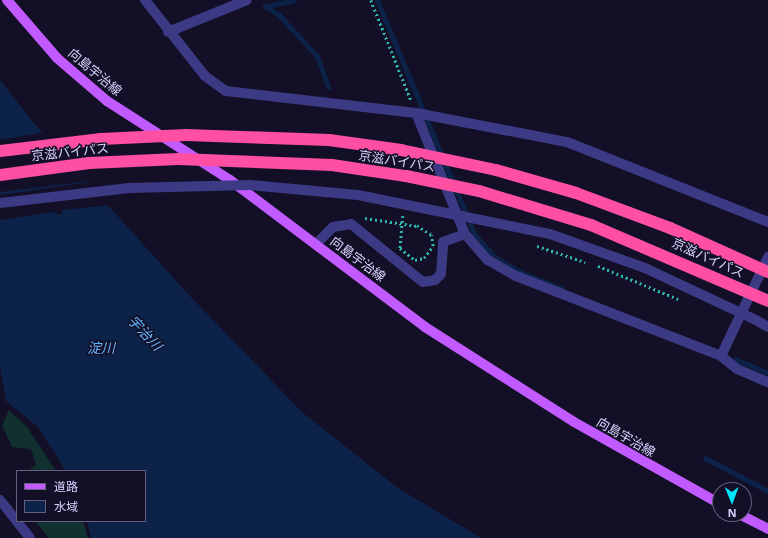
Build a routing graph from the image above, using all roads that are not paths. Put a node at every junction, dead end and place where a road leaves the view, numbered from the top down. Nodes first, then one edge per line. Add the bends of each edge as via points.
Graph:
1 (7, 0) edge
2 (145, 0) edge
3 (247, 0) edge
4 (168, 32) junction
5 (416, 113) junction
6 (0, 151) edge
7 (0, 175) edge
8 (0, 203) edge
9 (768, 222) edge
10 (465, 234) junction
11 (316, 244) junction
12 (768, 257) edge
13 (768, 272) edge
14 (768, 301) edge
15 (768, 327) edge
16 (721, 356) junction
17 (768, 382) edge
18 (0, 500) edge
19 (712, 500) edge
20 (16, 520) edge
21 (752, 521) edge
22 (17, 522) edge
23 (768, 529) edge
24 (30, 538) edge

1 - 11 main road, 向島宇治線 via 57,58 107,101 230,180
2 - 4 street
3 - 4 street
4 - 5 street via 205,76 226,91
5 - 9 street via 567,142
5 - 10 street
6 - 13 highway, 京滋バイパス, bridge via 59,142 186,135 321,140 400,150 488,168 576,193 670,228
7 - 14 highway, 京滋バイパス, bridge via 89,163 186,159 332,165 406,176 479,191 591,226
8 - 15 street, bridge via 129,188 250,185 358,195 550,234 645,268
10 - 11 street via 443,242 441,274 435,280 423,282 351,224 333,227
10 - 16 street via 488,260 516,276
11 - 19 main road, 向島宇治線 via 432,331 574,422
12 - 16 street
16 - 17 street via 737,369
18 - 20 street
21 - 23 main road
22 - 24 street

